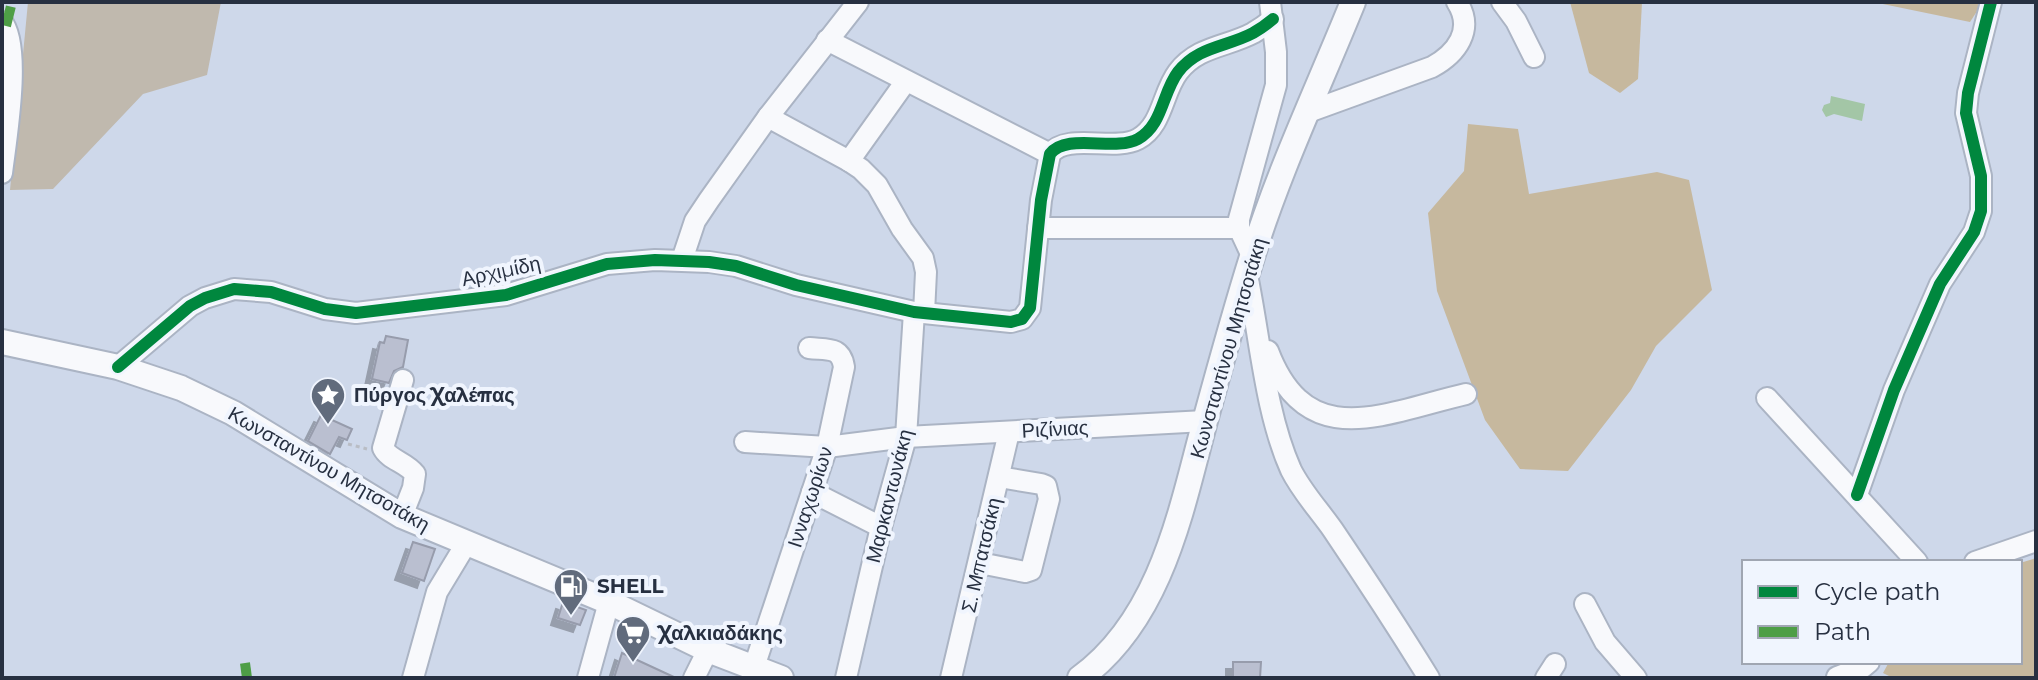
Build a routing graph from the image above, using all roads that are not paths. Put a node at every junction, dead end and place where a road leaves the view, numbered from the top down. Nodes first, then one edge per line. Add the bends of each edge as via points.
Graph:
1 (858, 2) edge
2 (1353, 2) edge
3 (1457, 2) edge
4 (1502, 2) edge
5 (1991, 2) edge
6 (1271, 11) edge
7 (2, 22) edge
8 (827, 40) junction
9 (1534, 57) dead end
10 (906, 81) junction
11 (6, 93) edge
12 (1308, 112) junction
13 (768, 117) junction
14 (4, 146) edge
15 (1050, 154) junction
16 (849, 161) junction
17 (2, 173) edge
18 (1038, 228) junction
19 (1239, 228) junction
20 (682, 260) junction
21 (1250, 265) junction
22 (919, 313) junction
23 (1258, 325) junction
24 (2, 342) edge
25 (809, 348) dead end
26 (118, 367) junction
27 (403, 380) dead end
28 (1466, 394) dead end
29 (1767, 398) dead end
30 (1205, 421) junction
31 (1009, 432) junction
32 (906, 437) junction
33 (745, 442) dead end
34 (827, 447) junction
35 (999, 477) junction
36 (812, 492) junction
37 (1857, 495) junction
38 (402, 516) junction
39 (881, 527) junction
40 (2036, 541) edge
41 (466, 544) junction
42 (1915, 560) edge
43 (1981, 560) edge
44 (980, 563) junction
45 (609, 602) junction
46 (1585, 604) dead end
47 (708, 650) junction
48 (1867, 664) edge
49 (747, 670) edge
50 (1082, 677) edge
51 (1837, 677) edge
52 (413, 678) edge
53 (588, 678) edge
54 (694, 678) edge
55 (781, 678) edge
56 (846, 678) edge
57 (951, 678) edge
58 (1429, 678) edge
59 (1636, 678) edge

1 - 8 street
2 - 12 main road, Κωνσταντίνου Μητσοτάκη
3 - 12 street via 1463,29 1448,59
4 - 9 street
5 - 37 street via 1966,113 1981,176 1981,211 1974,232 1940,284 1894,390
6 - 15 street via 1252,33 1207,49 1184,64 1154,124 1141,137 1060,146
6 - 19 street via 1276,85
7 - 11 street via 12,62
8 - 10 street
8 - 13 street
10 - 15 street
10 - 16 street
11 - 14 street
12 - 21 main road, Κωνσταντίνου Μητσοτάκη
13 - 16 street, Μαρκαντωνάκη
13 - 20 street via 695,221
14 - 17 street
15 - 18 street
16 - 22 street, Μαρκαντωνάκη via 877,185 923,258 926,272
18 - 19 street
18 - 22 street, Αρχιμίδη via 1030,308 1022,319
19 - 21 street
20 - 22 street, Αρχιμίδη via 736,266
20 - 26 street, Αρχιμίδη via 626,261 506,295 356,313 271,292 234,289 190,306
21 - 23 street
21 - 30 main road, Κωνσταντίνου Μητσοτάκη
22 - 32 street, Μαρκαντωνάκη
23 - 28 street via 1273,366 1295,397 1308,410 1328,417 1358,419
23 - 58 street via 1266,380 1291,469
24 - 26 main road, Κωνσταντίνου Μητσοτάκη
25 - 34 street, Ινναχωρίων via 842,356
26 - 38 main road, Κωνσταντίνου Μητσοτάκη via 233,413
27 - 38 street via 383,448 415,474
29 - 37 street
30 - 31 street, Ριζίνιας
30 - 50 main road, Κωνσταντίνου Μητσοτάκη via 1152,589 1116,644
31 - 32 street, Ριζίνιας
31 - 35 street, Σ. Μπατσάκη
32 - 34 street, Ριζίνιας
32 - 39 street, Μαρκαντωνάκη
33 - 34 street, Ριζίνιας
34 - 36 street, Ινναχωρίων
35 - 44 street, Σ. Μπατσάκη
35 - 44 street via 1041,484 1049,499 1031,570
36 - 39 street
36 - 49 street, Ινναχωρίων
37 - 42 street
38 - 41 main road, Κωνσταντίνου Μητσοτάκη
39 - 56 street, Μαρκαντωνάκη
40 - 43 street
41 - 45 main road, Κωνσταντίνου Μητσοτάκη
41 - 52 street via 437,592
44 - 57 street, Σ. Μπατσάκη
45 - 47 main road, Κωνσταντίνου Μητσοτάκη
45 - 53 street
46 - 59 street via 1605,642
47 - 49 main road, Κωνσταντίνου Μητσοτάκη
47 - 54 street
48 - 51 street
49 - 55 main road, Κωνσταντίνου Μητσοτάκη

